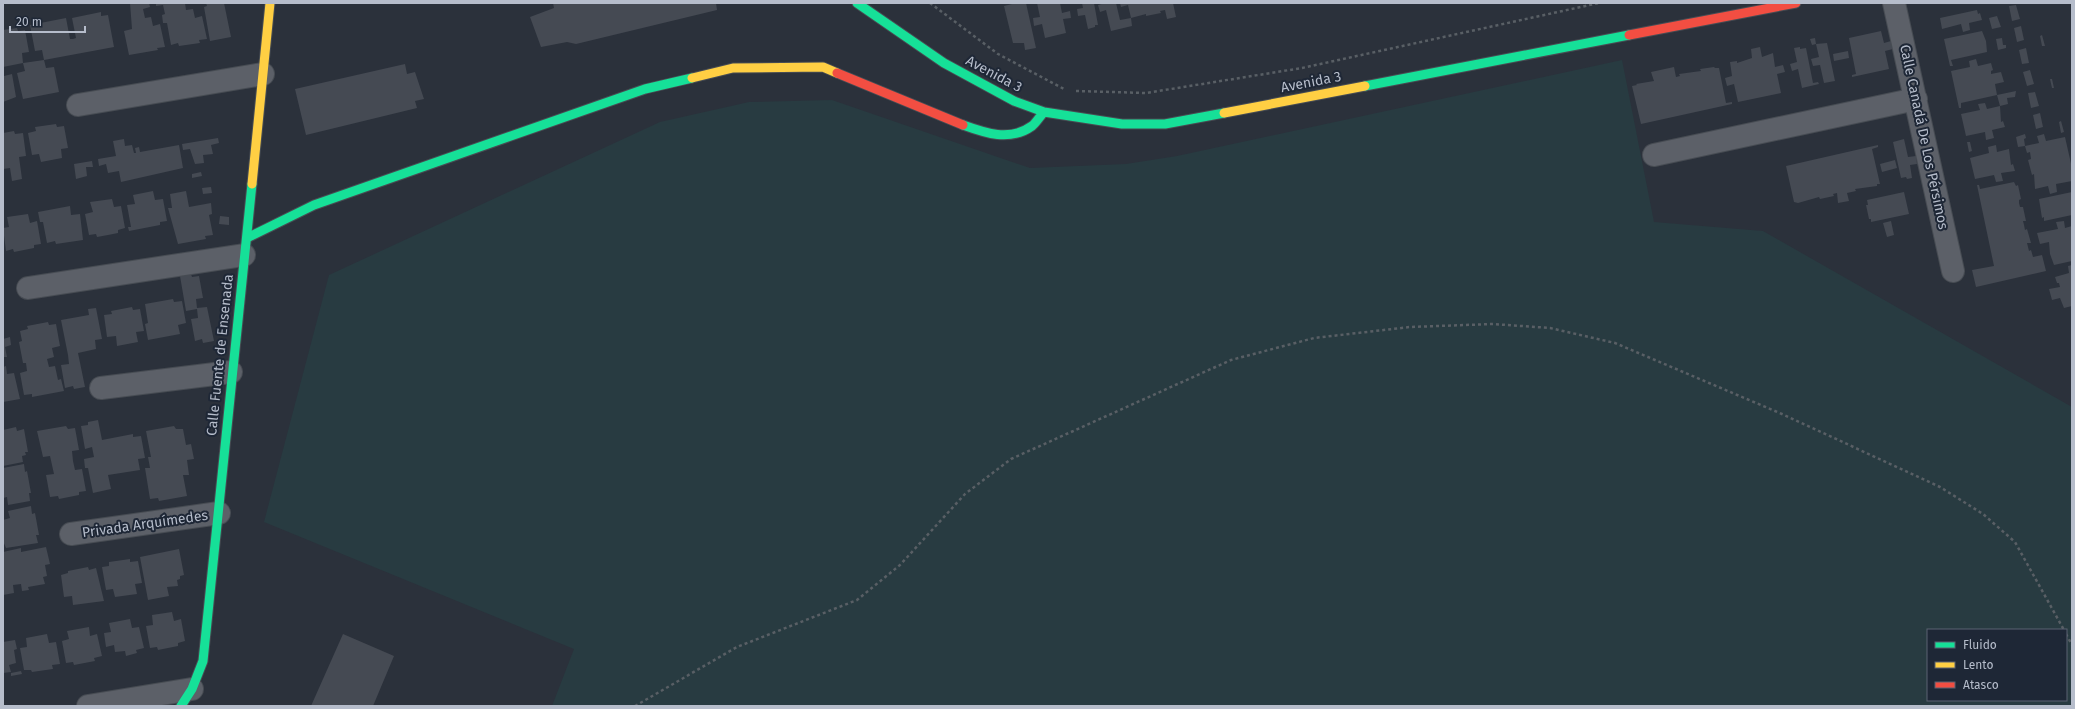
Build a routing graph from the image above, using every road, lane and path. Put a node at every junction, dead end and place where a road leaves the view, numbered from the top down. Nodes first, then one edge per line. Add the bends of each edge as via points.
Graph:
1 (270, 3) edge
2 (857, 3) edge
3 (930, 3) edge
4 (1599, 3) edge
5 (1796, 3) edge
6 (1894, 3) edge
7 (263, 74) junction
8 (1066, 91) dead end
9 (1073, 91) dead end
10 (1916, 99) junction
11 (78, 106) dead end
12 (1044, 112) junction
13 (1654, 155) dead end
14 (246, 246) junction
15 (1953, 271) dead end
16 (28, 288) dead end
17 (232, 372) junction
18 (101, 388) dead end
19 (219, 513) junction
20 (71, 534) dead end
21 (2063, 629) edge
22 (2067, 636) edge
23 (2072, 645) edge
24 (186, 698) edge
25 (88, 706) edge
26 (635, 706) edge

1 - 7 street, Calle Fuente de Ensenada
2 - 12 street, Avenida 3 via 944,63 1014,101
3 - 8 path via 998,54
4 - 9 path via 1302,68 1146,93
5 - 12 street, Avenida 3 via 1165,124 1122,124
6 - 10 street, Calle Canadá De Los Pérsimos
7 - 11 street
7 - 14 street, Calle Fuente de Ensenada
10 - 13 street
10 - 15 street, Calle Canadá De Los Pérsimos
12 - 14 street via 1032,126 1013,135 987,134 823,67 733,68 638,91 314,205
14 - 16 street
14 - 17 street, Calle Fuente de Ensenada
17 - 18 street
17 - 19 street, Calle Fuente de Ensenada
19 - 20 street, Privada Arquímedes
19 - 24 street, Calle Fuente de Ensenada via 203,661
21 - 26 path via 2015,542 1983,514 1940,487 1782,414 1615,343 1550,328 1493,324 1410,327 1314,338 1231,360 1011,459 965,494 900,564 857,600 737,647
22 - 23 path
24 - 25 street

